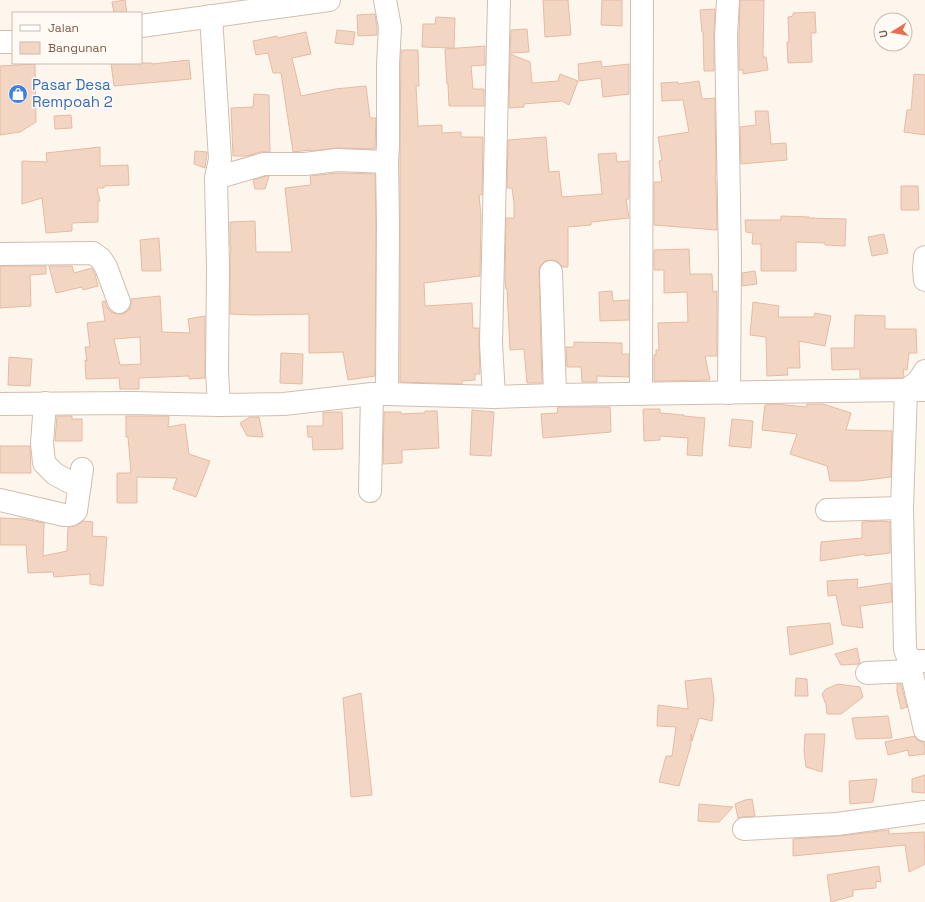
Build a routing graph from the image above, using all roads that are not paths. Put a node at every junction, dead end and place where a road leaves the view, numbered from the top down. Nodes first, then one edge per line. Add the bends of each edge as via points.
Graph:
1 (329, 0) edge
2 (385, 0) edge
3 (499, 0) edge
4 (642, 0) edge
5 (728, 0) edge
6 (211, 16) junction
7 (142, 26) edge
8 (0, 42) edge
9 (12, 42) edge
10 (387, 162) junction
11 (216, 178) junction
12 (0, 254) edge
13 (925, 257) edge
14 (551, 272) dead end
15 (925, 280) edge
16 (119, 302) dead end
17 (925, 371) edge
18 (915, 390) edge
19 (729, 393) junction
20 (379, 394) junction
21 (641, 394) junction
22 (555, 395) junction
23 (494, 397) junction
24 (45, 403) junction
25 (0, 404) edge
26 (219, 405) junction
27 (370, 491) dead end
28 (0, 500) edge
29 (902, 508) junction
30 (827, 510) dead end
31 (915, 665) edge
32 (867, 674) dead end
33 (925, 730) edge
34 (925, 812) edge
35 (744, 829) dead end

1 - 6 street
2 - 10 street via 390,27
3 - 23 street via 491,343
4 - 21 street
5 - 19 street via 726,35 730,259
6 - 7 street
6 - 11 street via 220,158
8 - 9 street
10 - 11 street via 337,160 305,164 264,164
10 - 20 street via 388,224
11 - 26 street
12 - 16 street via 93,253 106,267
13 - 15 street
14 - 22 street
17 - 18 street
18 - 19 street
18 - 29 street
19 - 21 street
20 - 23 street
20 - 26 street via 284,404
20 - 27 street
21 - 22 street
22 - 23 street
24 - 25 street
24 - 26 street
24 - 28 street via 42,443 44,463 55,474 70,482 81,476 76,510 68,515
29 - 30 street
29 - 31 street via 905,648
31 - 32 street
31 - 33 street
34 - 35 street via 837,824

